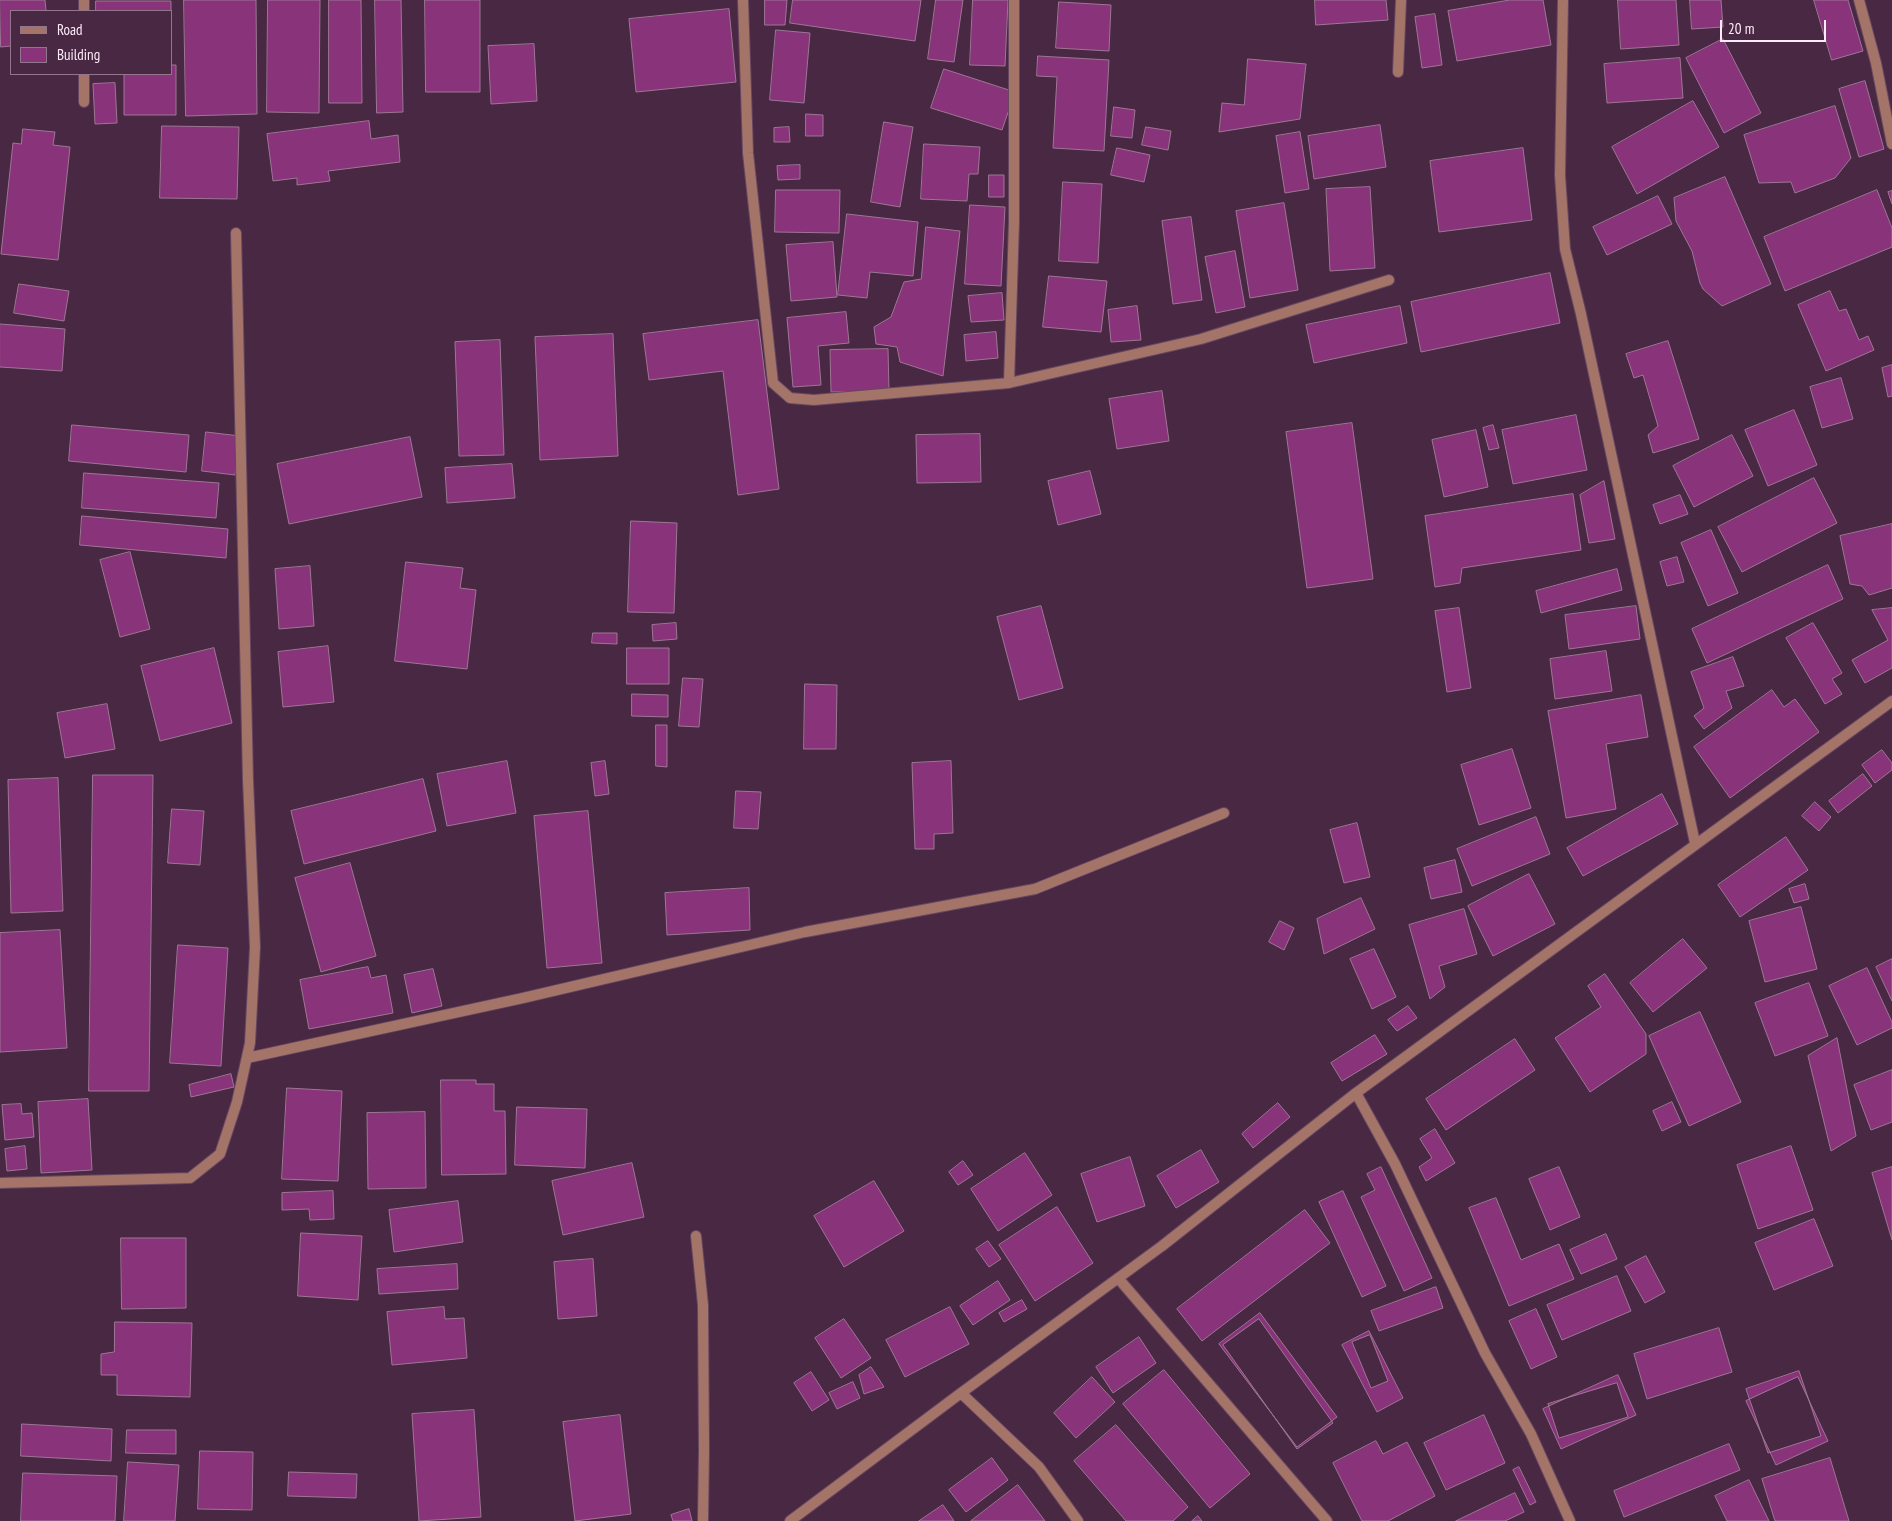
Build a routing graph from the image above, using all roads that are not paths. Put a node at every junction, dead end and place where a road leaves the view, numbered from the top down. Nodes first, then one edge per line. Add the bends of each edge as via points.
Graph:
1 (743, 0) edge
2 (1014, 0) edge
3 (1401, 0) edge
4 (1563, 0) edge
5 (1859, 0) edge
6 (1398, 72) dead end
7 (84, 75) edge
8 (84, 102) dead end
9 (1892, 144) edge
10 (236, 233) dead end
11 (1389, 280) dead end
12 (1009, 383) junction
13 (1892, 701) edge
14 (1224, 813) dead end
15 (1695, 843) junction
16 (247, 1058) junction
17 (1356, 1093) junction
18 (0, 1182) edge
19 (696, 1236) dead end
20 (1118, 1278) junction
21 (961, 1393) junction
22 (703, 1521) edge
23 (790, 1521) edge
24 (1078, 1521) edge
25 (1327, 1521) edge
26 (1570, 1521) edge

1 - 12 street via 748,153 773,383 790,398 814,400
2 - 12 street via 1014,222
3 - 6 street
4 - 15 street via 1560,175 1565,250
5 - 9 street
7 - 8 street
10 - 16 street via 254,947
11 - 12 street via 1201,339
13 - 15 street
14 - 16 street via 1034,889 805,932
15 - 17 street
16 - 18 street via 220,1154 190,1178
17 - 20 street
17 - 26 street via 1395,1164 1485,1353 1531,1434
19 - 22 street via 703,1305
20 - 21 street
20 - 25 street
21 - 23 street
21 - 24 street via 1039,1467

